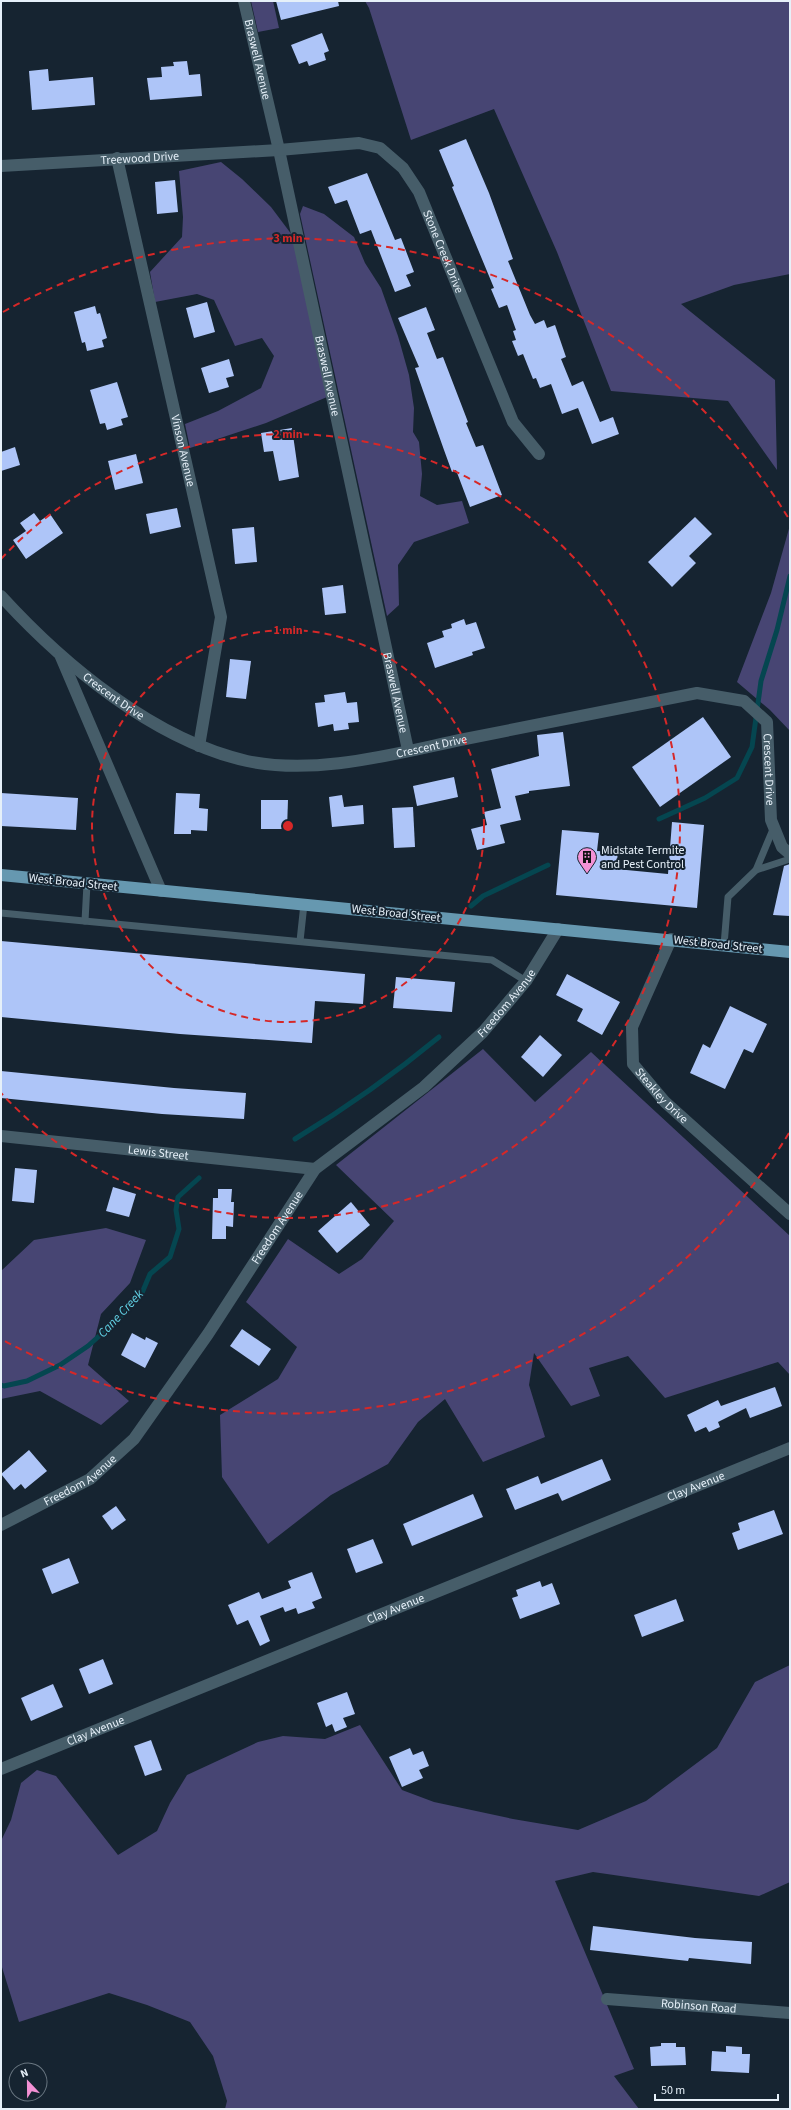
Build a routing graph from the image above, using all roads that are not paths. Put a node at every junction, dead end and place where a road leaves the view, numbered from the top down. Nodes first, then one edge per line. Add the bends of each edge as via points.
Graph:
1 (244, 1) edge
2 (279, 150) junction
3 (117, 158) junction
4 (1, 166) edge
5 (539, 454) dead end
6 (1, 596) edge
7 (60, 655) junction
8 (199, 746) junction
9 (408, 750) junction
10 (774, 827) junction
11 (790, 854) edge
12 (790, 858) edge
13 (756, 870) junction
14 (1, 875) edge
15 (87, 884) junction
16 (161, 891) junction
17 (304, 904) junction
18 (1, 913) edge
19 (85, 921) junction
20 (558, 929) junction
21 (671, 940) junction
22 (300, 941) junction
23 (724, 945) junction
24 (790, 952) edge
25 (526, 981) junction
26 (1, 1136) edge
27 (315, 1169) junction
28 (790, 1214) edge
29 (790, 1448) edge
30 (1, 1525) edge
31 (1, 1769) edge
32 (606, 1999) dead end
33 (790, 2013) edge

1 - 2 street, Braswell Avenue
2 - 3 street, Treewood Drive
2 - 5 street, Stone Creek Drive via 359,143 380,148 403,168 419,192 513,422
2 - 9 street, Braswell Avenue
3 - 4 street, Treewood Drive
3 - 8 street, Vinson Avenue via 221,617
6 - 7 street, Crescent Drive
7 - 8 street, Crescent Drive via 149,720
7 - 16 street
8 - 9 street, Crescent Drive via 248,761 295,765 358,761
9 - 10 street, Crescent Drive via 697,693 744,702 767,722 771,820
10 - 11 street, Crescent Drive via 782,847
10 - 13 lane
12 - 13 lane
13 - 23 lane via 728,896
14 - 15 main road, West Broad Street
15 - 16 main road, West Broad Street
15 - 19 lane
16 - 17 main road, West Broad Street
17 - 20 main road, West Broad Street
17 - 22 lane
18 - 19 lane
19 - 22 lane
20 - 21 main road, West Broad Street
20 - 25 street, Freedom Avenue
21 - 23 main road, West Broad Street
21 - 28 street, Steakley Drive via 632,1027 633,1064 665,1102
22 - 25 lane via 492,960
23 - 24 main road, West Broad Street
25 - 27 street, Freedom Avenue via 484,1032 424,1087
26 - 27 street, Lewis Street
27 - 30 street, Freedom Avenue via 208,1334 134,1439 90,1479
29 - 31 street, Clay Avenue
32 - 33 street, Robinson Road

